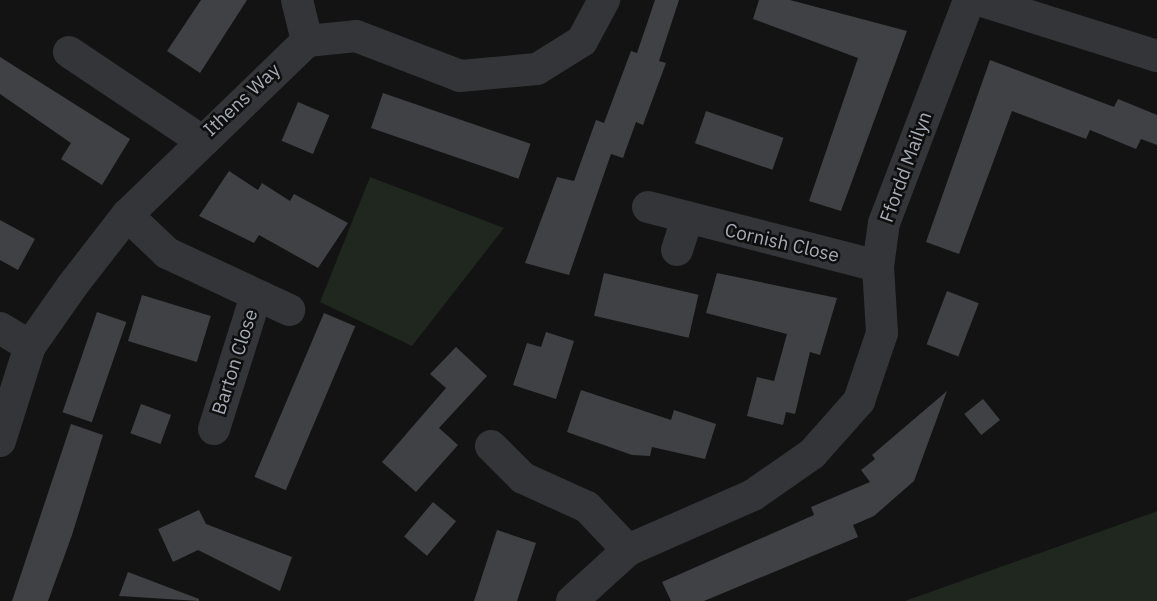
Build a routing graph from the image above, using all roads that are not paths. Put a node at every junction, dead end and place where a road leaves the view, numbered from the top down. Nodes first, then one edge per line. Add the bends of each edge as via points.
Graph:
1 (297, 0) edge
2 (604, 0) edge
3 (969, 0) edge
4 (979, 0) edge
5 (307, 41) junction
6 (69, 52) dead end
7 (1157, 55) edge
8 (200, 139) junction
9 (648, 207) dead end
10 (127, 215) junction
11 (687, 220) junction
12 (677, 250) dead end
13 (878, 266) junction
14 (256, 296) junction
15 (289, 310) dead end
16 (0, 328) edge
17 (30, 346) junction
18 (214, 429) dead end
19 (0, 441) edge
20 (491, 446) dead end
21 (628, 550) junction
22 (572, 601) edge

1 - 5 street
2 - 5 street via 582,41 537,69 460,76 356,36
3 - 13 street, Ffordd Mailyn via 884,223
4 - 7 street
5 - 8 street, Ithens Way
6 - 8 street
8 - 10 street, Ithens Way
9 - 11 street, Cornish Close
10 - 14 street, Barton Close via 167,253
10 - 17 street, Ithens Way
11 - 12 street
11 - 13 street, Cornish Close
13 - 21 street, Ffordd Mailyn via 882,333 875,367 839,428 753,495
14 - 15 street, Barton Close
14 - 18 street, Barton Close
16 - 17 street
17 - 19 street, Ithens Way
20 - 21 street via 523,478 587,507
21 - 22 street, Ffordd Mailyn

